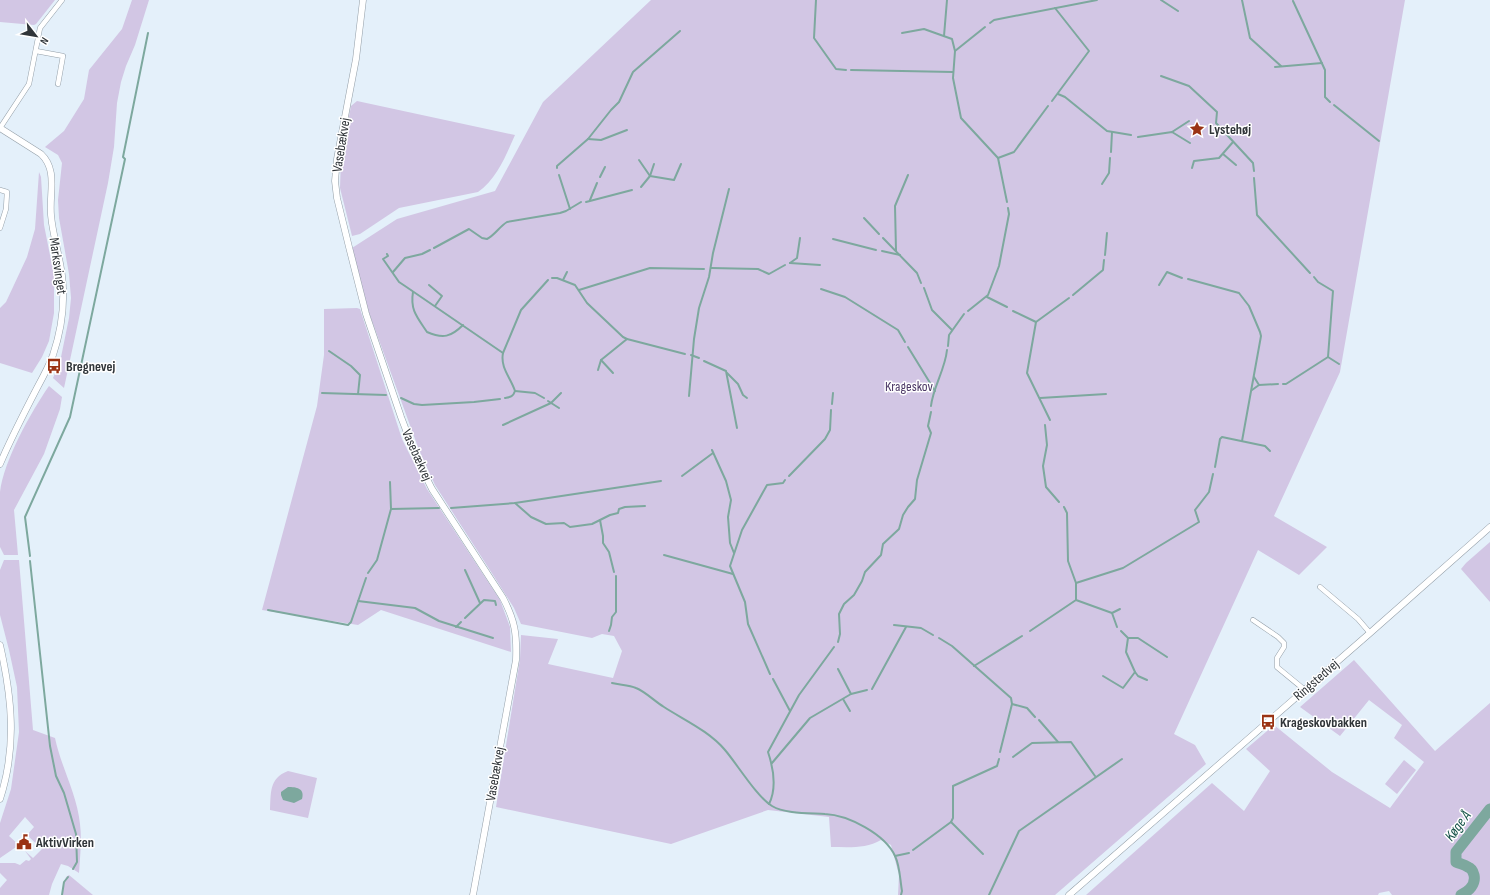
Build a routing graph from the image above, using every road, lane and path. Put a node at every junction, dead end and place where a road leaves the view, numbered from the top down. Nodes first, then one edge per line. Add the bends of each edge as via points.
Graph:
1 (62, 0) edge
2 (363, 0) edge
3 (36, 51) junction
4 (58, 84) dead end
5 (0, 128) edge
6 (0, 190) edge
7 (0, 228) edge
8 (0, 464) edge
9 (1490, 527) edge
10 (1320, 588) dead end
11 (1253, 620) dead end
12 (1370, 633) junction
13 (0, 645) edge
14 (1305, 690) junction
15 (0, 799) edge
16 (474, 895) edge
17 (1069, 895) edge

1 - 3 street via 40,28
2 - 16 street, Vasebækvej via 356,59 335,181 349,247 366,314 400,417 417,459 432,489 503,598 515,628 516,660
3 - 4 street via 64,56
3 - 5 street via 29,84
5 - 8 street, Marksvinget via 47,160 52,174 52,227 63,288 59,334 52,356
6 - 7 street via 7,192 6,208
9 - 12 street, Ringstedvej
10 - 12 street via 1358,619
11 - 14 street via 1278,636 1284,643 1277,658 1277,666
12 - 14 street, Ringstedvej
13 - 15 street via 8,678 11,708 8,767
14 - 17 street, Ringstedvej

